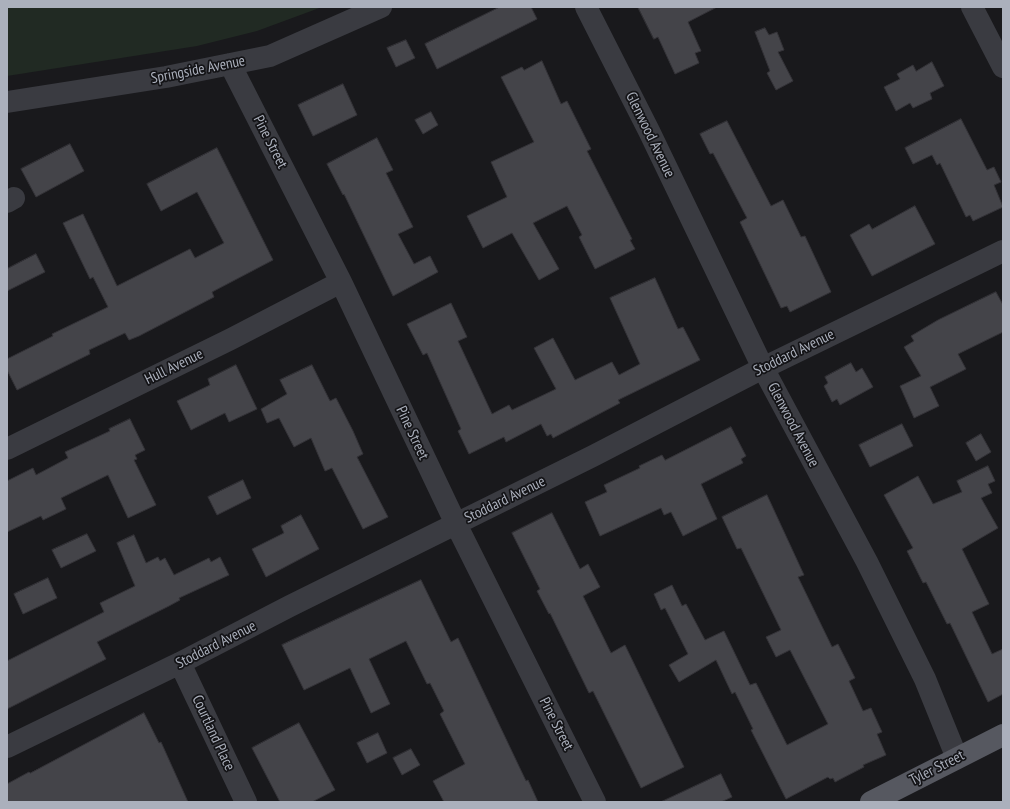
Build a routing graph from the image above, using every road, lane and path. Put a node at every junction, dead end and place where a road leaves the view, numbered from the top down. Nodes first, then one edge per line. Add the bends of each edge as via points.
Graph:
1 (381, 7) edge
2 (586, 7) edge
3 (972, 7) edge
4 (230, 64) junction
5 (1003, 67) edge
6 (7, 102) edge
7 (1003, 251) edge
8 (341, 282) junction
9 (763, 368) junction
10 (7, 449) edge
11 (456, 524) junction
12 (180, 663) junction
13 (1003, 735) edge
14 (7, 747) edge
15 (957, 758) junction
16 (246, 802) edge
17 (595, 802) edge
18 (871, 802) edge

1 - 4 street, Springside Avenue via 270,56
2 - 9 street, Glenwood Avenue via 650,131
3 - 5 street
4 - 6 street, Springside Avenue via 166,77
4 - 8 street, Pine Street
7 - 9 street, Stoddard Avenue
8 - 10 street, Hull Avenue
8 - 11 street, Pine Street
9 - 11 street, Stoddard Avenue
9 - 15 street, Glenwood Avenue via 867,562 925,679
11 - 12 street, Stoddard Avenue
11 - 17 street, Pine Street
12 - 14 street, Stoddard Avenue
12 - 16 street, Courtland Place
13 - 15 main road, Tyler Street
15 - 18 main road, Tyler Street

